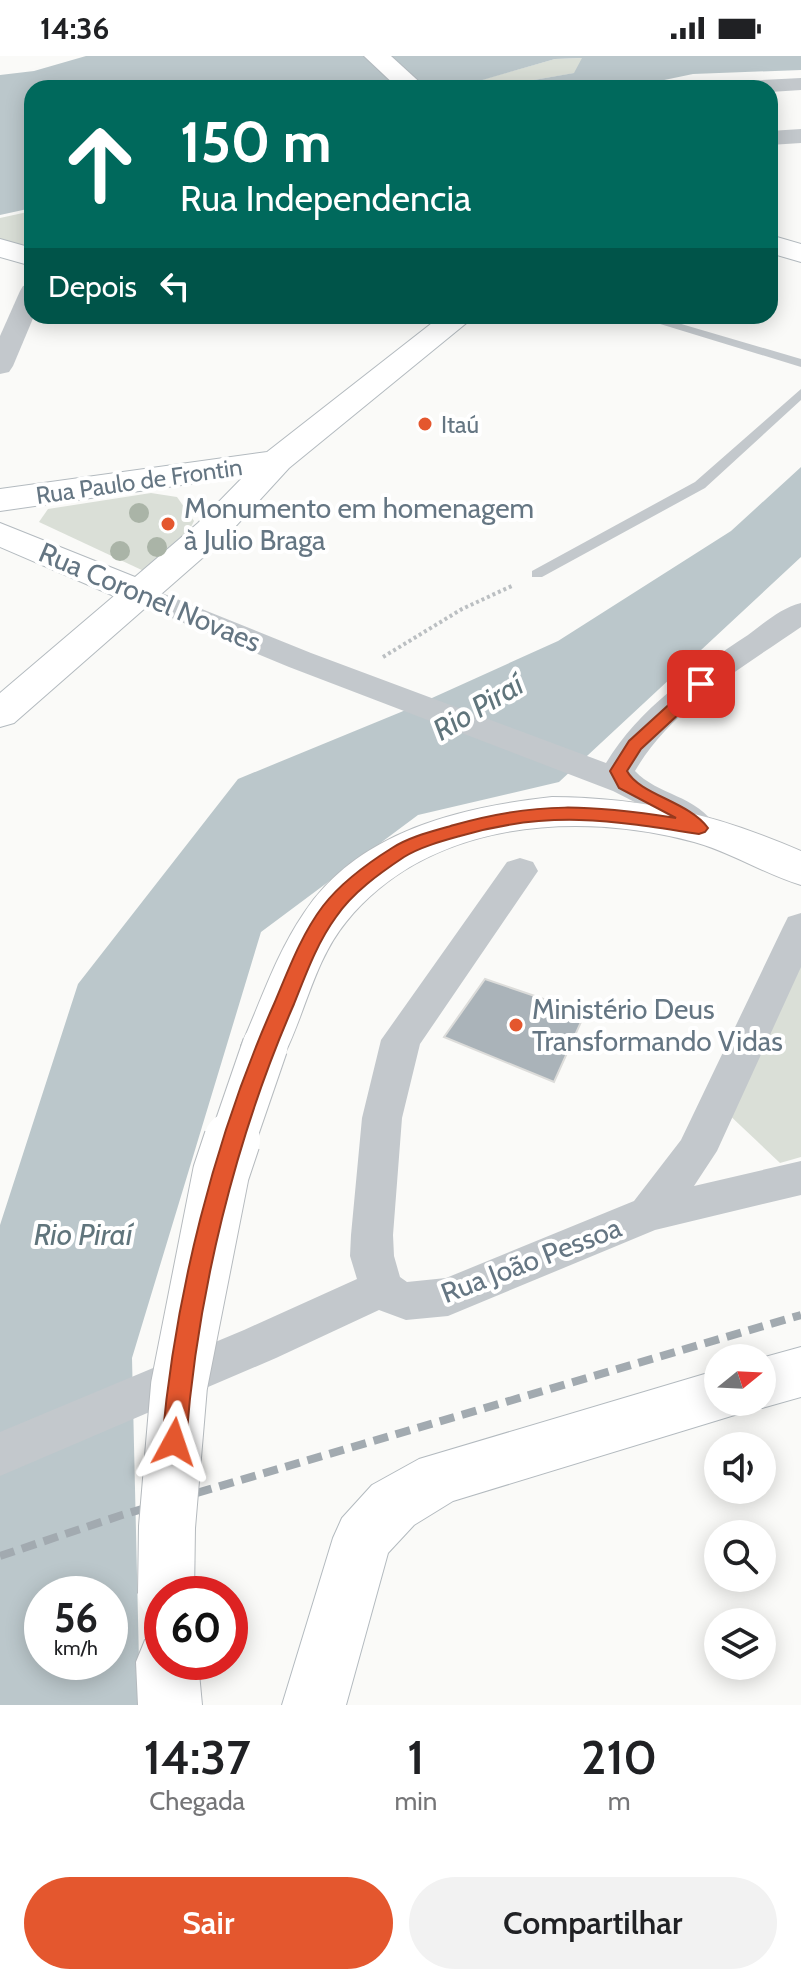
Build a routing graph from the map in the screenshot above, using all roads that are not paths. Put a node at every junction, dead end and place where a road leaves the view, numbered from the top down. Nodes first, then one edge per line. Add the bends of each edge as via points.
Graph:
1 (376, 56) edge
2 (404, 80) edge
3 (801, 84) edge
4 (778, 85) edge
5 (801, 136) edge
6 (778, 137) edge
7 (778, 246) edge
8 (0, 248) edge
9 (801, 253) edge
10 (24, 255) edge
11 (24, 310) edge
12 (450, 324) edge
13 (667, 324) edge
14 (801, 363) edge
15 (0, 366) edge
16 (801, 393) edge
17 (277, 461) junction
18 (185, 476) junction
19 (0, 500) edge
20 (211, 531) junction
21 (0, 534) edge
22 (537, 574) road end
23 (142, 594) junction
24 (801, 613) edge
25 (0, 714) edge
26 (618, 790) junction
27 (801, 869) edge
28 (520, 871) dead end
29 (801, 927) edge
30 (696, 1151) junction
31 (801, 1178) edge
32 (752, 1188) junction
33 (649, 1214) junction
34 (382, 1288) junction
35 (801, 1372) edge
36 (776, 1379) edge
37 (704, 1400) edge
38 (0, 1454) edge
39 (166, 1576) edge
40 (168, 1680) edge
41 (170, 1705) edge
42 (314, 1705) edge

1 - 2 street
3 - 4 street
5 - 6 street
7 - 9 street
8 - 10 street
11 - 15 street
12 - 17 street
13 - 14 lane
16 - 22 lane via 700,485
17 - 18 street, Rua Paulo de Frontin
17 - 20 street
18 - 19 street, Rua Paulo de Frontin
18 - 20 street via 210,501
20 - 23 street
21 - 23 street, Rua Coronel Novaes
23 - 25 street
23 - 26 street, Rua Coronel Novaes
24 - 26 street via 720,668 665,715 623,760
26 - 27 street
26 - 39 street, bridge via 571,812 504,817 400,851 353,886 309,946 265,1046 221,1173 179,1386
28 - 34 street via 401,1040 382,1118 377,1176 372,1256
29 - 30 street
30 - 32 street
30 - 33 street
31 - 32 street, Rua João Pessoa
32 - 33 street, Rua João Pessoa
33 - 34 street, Rua João Pessoa via 448,1297 406,1301
34 - 38 street
35 - 36 street
37 - 42 street via 439,1478 393,1505 363,1538
40 - 41 street

